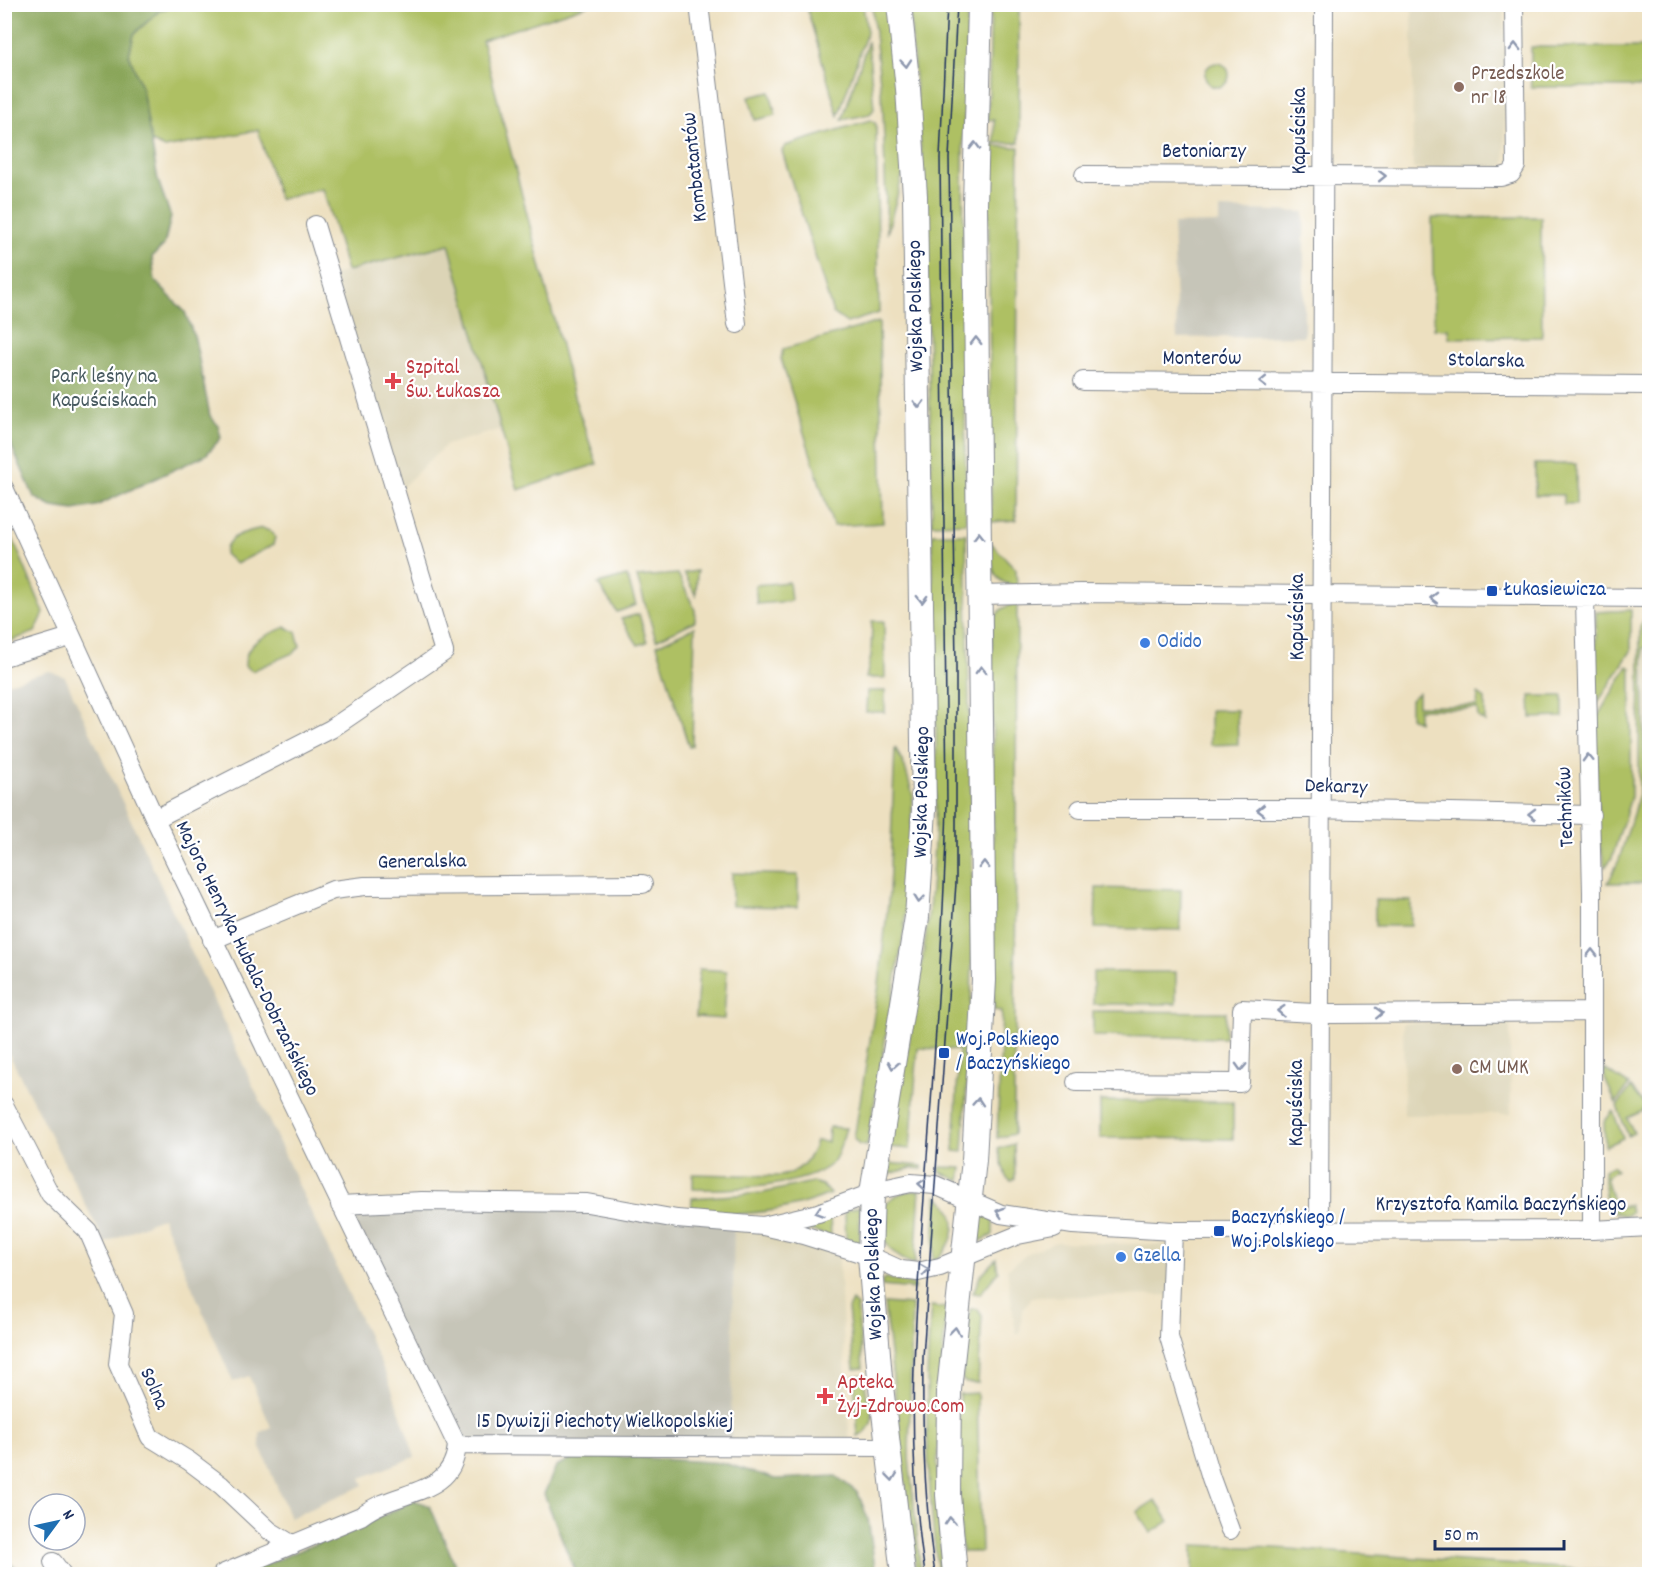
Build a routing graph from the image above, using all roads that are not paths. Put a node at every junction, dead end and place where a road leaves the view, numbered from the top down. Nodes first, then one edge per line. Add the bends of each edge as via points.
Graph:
1 (699, 4) edge
2 (899, 4) edge
3 (981, 4) edge
4 (1324, 4) edge
5 (1514, 4) edge
6 (1084, 175) dead end
7 (1324, 177) junction
8 (315, 225) dead end
9 (737, 324) dead end
10 (1083, 381) dead end
11 (1322, 381) junction
12 (1650, 385) edge
13 (4, 488) edge
14 (980, 595) junction
15 (1322, 597) junction
16 (1650, 598) edge
17 (1584, 600) junction
18 (70, 637) junction
19 (4, 657) edge
20 (1080, 809) dead end
21 (1319, 810) junction
22 (1591, 815) junction
23 (155, 819) junction
24 (644, 884) dead end
25 (212, 940) junction
26 (1592, 1012) junction
27 (1320, 1013) junction
28 (1076, 1082) dead end
29 (4, 1105) edge
30 (872, 1193) junction
31 (969, 1201) junction
32 (340, 1205) junction
33 (1073, 1225) junction
34 (763, 1226) junction
35 (1650, 1227) edge
36 (1319, 1230) junction
37 (1592, 1230) junction
38 (1173, 1231) junction
39 (870, 1256) junction
40 (963, 1256) junction
41 (457, 1445) junction
42 (888, 1447) junction
43 (1230, 1530) dead end
44 (293, 1545) junction
45 (222, 1575) edge
46 (903, 1575) edge
47 (955, 1575) edge

1 - 9 street, Kombatantów
2 -> 30 street, Wojska Polskiego via 915,196 924,810 914,938
14 -> 3 street via 975,205
4 - 7 street, Kapuściska
7 -> 5 street, Betoniarzy via 1510,174 1516,166
6 - 7 street, Betoniarzy
7 - 11 street, Kapuściska
8 - 23 street via 444,652 313,739
11 -> 10 street, Monterów
11 - 12 street, Stolarska
11 - 15 street, Kapuściska
13 - 18 street, Majora Henryka Hubala-Dobrzańskiego
14 - 15 street
31 -> 14 street via 984,980
17 -> 15 street
15 - 21 street, Kapuściska
16 - 17 street
22 -> 17 street, Techników
18 - 19 street
18 - 23 street, Majora Henryka Hubala-Dobrzańskiego
21 -> 20 street, Dekarzy
22 -> 21 street, Dekarzy
21 - 27 street, Kapuściska
26 -> 22 street, Techników
23 - 25 street, Majora Henryka Hubala-Dobrzańskiego
24 - 25 street, Generalska via 365,886 333,890
25 - 32 street, Majora Henryka Hubala-Dobrzańskiego
27 -> 26 street
26 - 37 street, Techników
27 -> 28 street via 1242,1008 1240,1083
27 - 36 street, Kapuściska
29 - 44 street, Solna via 50,1194 88,1231 120,1303 124,1314 118,1364 150,1437 205,1473 270,1531
31 -> 30 street via 924,1183 898,1184
30 -> 34 street via 818,1213
30 - 39 street, Wojska Polskiego
33 -> 31 street via 1001,1214
31 - 40 street
32 - 34 street via 422,1201 587,1203 677,1219
32 - 41 street, Majora Henryka Hubala-Dobrzańskiego
33 - 38 street, Krzysztofa Kamila Baczyńskiego
33 - 40 street via 1018,1235
34 - 39 street
35 - 37 street, Krzysztofa Kamila Baczyńskiego
36 - 37 street, Krzysztofa Kamila Baczyńskiego
36 - 38 street, Krzysztofa Kamila Baczyńskiego
38 - 43 street via 1169,1337
39 -> 40 street via 901,1270 918,1272
39 - 42 street, Wojska Polskiego
47 -> 40 street via 947,1438
41 - 42 street, 15 Dywizji Piechoty Wielkopolskiej
41 - 44 street, 15 Dywizji Piechoty Wielkopolskiej via 453,1465 441,1481 375,1505 361,1516
42 -> 46 street, Wojska Polskiego
44 - 45 street, 15 Dywizji Piechoty Wielkopolskiej

